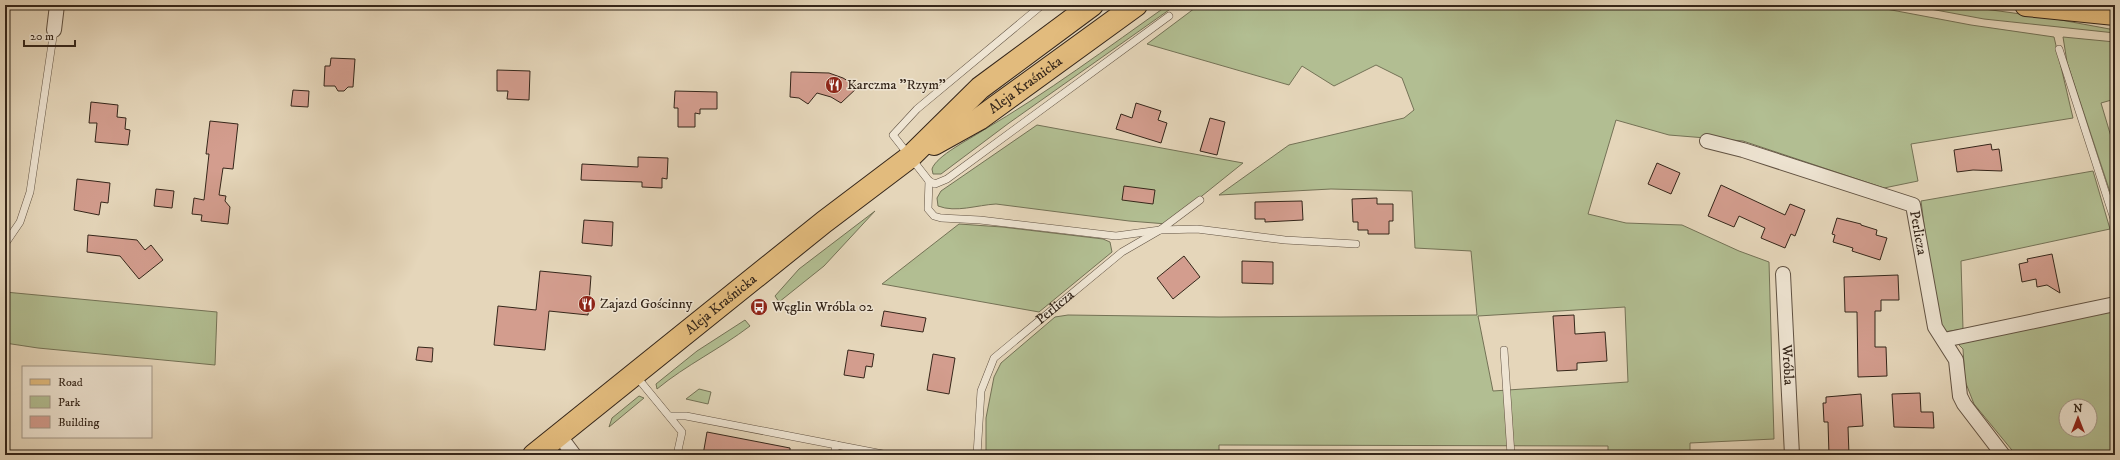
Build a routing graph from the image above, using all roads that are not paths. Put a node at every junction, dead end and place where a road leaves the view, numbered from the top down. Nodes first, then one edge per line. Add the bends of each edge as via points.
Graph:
1 (57, 5) edge
2 (1042, 5) edge
3 (1092, 5) edge
4 (1136, 5) edge
5 (2026, 5) edge
6 (2115, 14) edge
7 (1169, 16) dead end
8 (54, 30) joint
9 (2059, 49) dead end
10 (1707, 140) dead end
11 (910, 157) junction
12 (929, 181) junction
13 (1200, 200) dead end
14 (2115, 222) edge
15 (1160, 230) junction
16 (5, 244) edge
17 (1356, 244) dead end
18 (1783, 274) dead end
19 (2115, 304) edge
20 (1944, 340) junction
21 (1504, 350) dead end
22 (635, 374) junction
23 (670, 416) junction
24 (559, 435) junction
25 (836, 445) junction
26 (534, 455) edge
27 (574, 455) edge
28 (677, 455) edge
29 (834, 455) edge
30 (888, 455) edge
31 (977, 455) edge
32 (1511, 455) edge
33 (1792, 455) edge
34 (2003, 455) edge

1 - 8 street
2 - 11 lane via 917,109 893,135
3 - 11 main road, Aleja Kraśnicka via 980,88
4 - 11 main road, Aleja Kraśnicka via 979,119
5 - 6 main road
7 - 12 lane via 947,179 935,184
8 - 16 lane via 30,192 20,222
9 - 14 lane
10 - 20 street, Perlicza via 1913,205 1935,327
11 - 12 lane
11 - 22 main road, Aleja Kraśnicka via 824,222
12 - 15 lane via 928,209 931,214 938,217 1116,236
13 - 15 lane, Perlicza
15 - 17 lane via 1197,229 1285,240
15 - 31 lane, Perlicza via 1122,252 994,358 981,391
18 - 33 street, Wróbla
19 - 20 street
20 - 34 street, Perlicza via 1956,360 1960,396 1964,404
21 - 32 lane
22 - 23 lane
22 - 24 main road, Aleja Kraśnicka
23 - 25 lane via 686,416
23 - 28 lane via 682,432
24 - 26 main road, Aleja Kraśnicka
24 - 27 street
25 - 29 lane
25 - 30 lane

